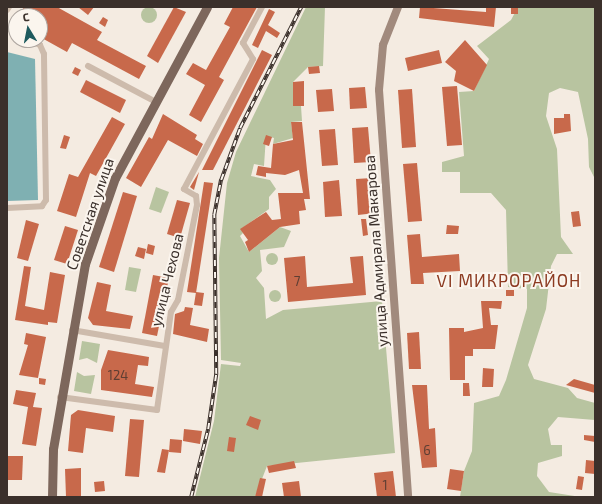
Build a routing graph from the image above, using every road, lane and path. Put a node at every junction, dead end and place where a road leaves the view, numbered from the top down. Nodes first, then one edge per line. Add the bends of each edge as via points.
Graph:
1 (8, 7) edge
2 (206, 7) edge
3 (262, 7) edge
4 (398, 7) edge
5 (7, 10) edge
6 (41, 48) edge
7 (88, 66) dead end
8 (154, 101) junction
9 (7, 208) edge
10 (72, 330) junction
11 (164, 346) junction
12 (60, 397) junction
13 (52, 497) edge
14 (408, 497) edge

1 - 5 street
2 - 8 main road, Советская улица
3 - 11 street, улица Чехова via 243,43 253,59 184,190 196,196 197,204 178,300 171,312
4 - 14 main road, улица Адмирала Макарова via 383,45 379,90
6 - 9 street via 44,54 46,200 42,206
7 - 8 street
8 - 10 main road, Советская улица via 115,178 85,264
10 - 11 street
10 - 12 main road, Советская улица
11 - 12 street, улица Чехова via 157,410
12 - 13 main road, Советская улица via 52,449

